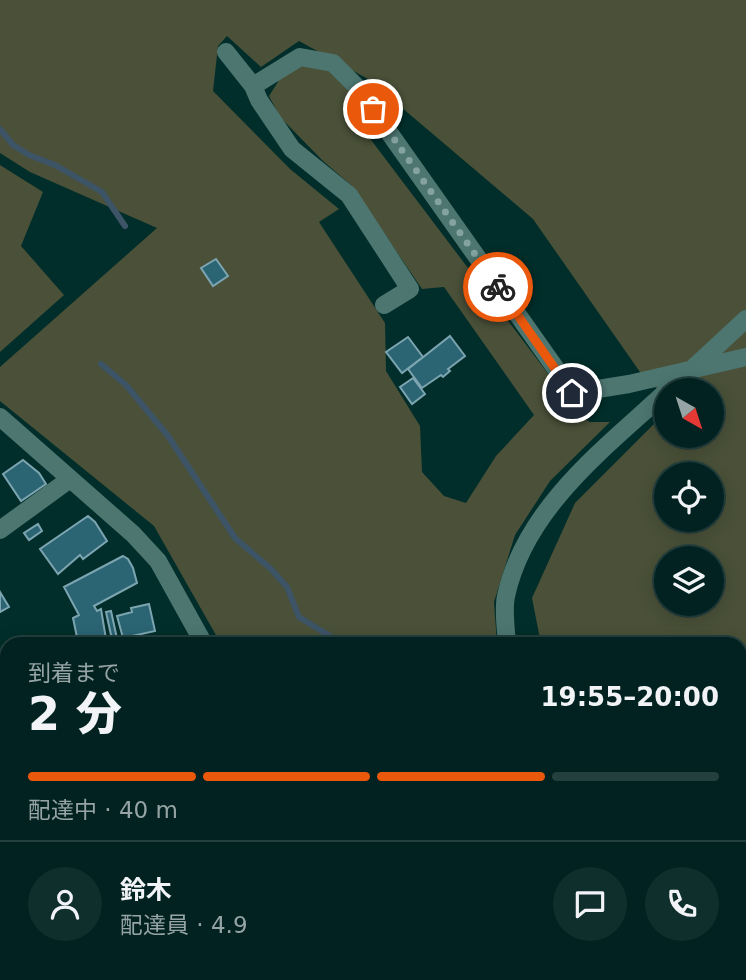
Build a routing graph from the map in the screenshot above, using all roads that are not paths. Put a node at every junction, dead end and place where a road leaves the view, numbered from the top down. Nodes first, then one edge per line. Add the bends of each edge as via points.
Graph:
1 (226, 52) dead end
2 (253, 86) junction
3 (384, 305) dead end
4 (746, 319) edge
5 (746, 357) edge
6 (681, 378) edge
7 (654, 403) edge
8 (0, 417) edge
9 (70, 479) junction
10 (0, 530) edge
11 (200, 637) edge
12 (507, 637) edge

1 - 2 street
2 - 3 street via 292,149 349,195 410,289
2 - 5 street via 300,57 333,63 358,87 572,393
4 - 6 street
7 - 12 street via 566,486 532,531 506,597
8 - 9 street
9 - 10 street
9 - 11 street via 158,561

